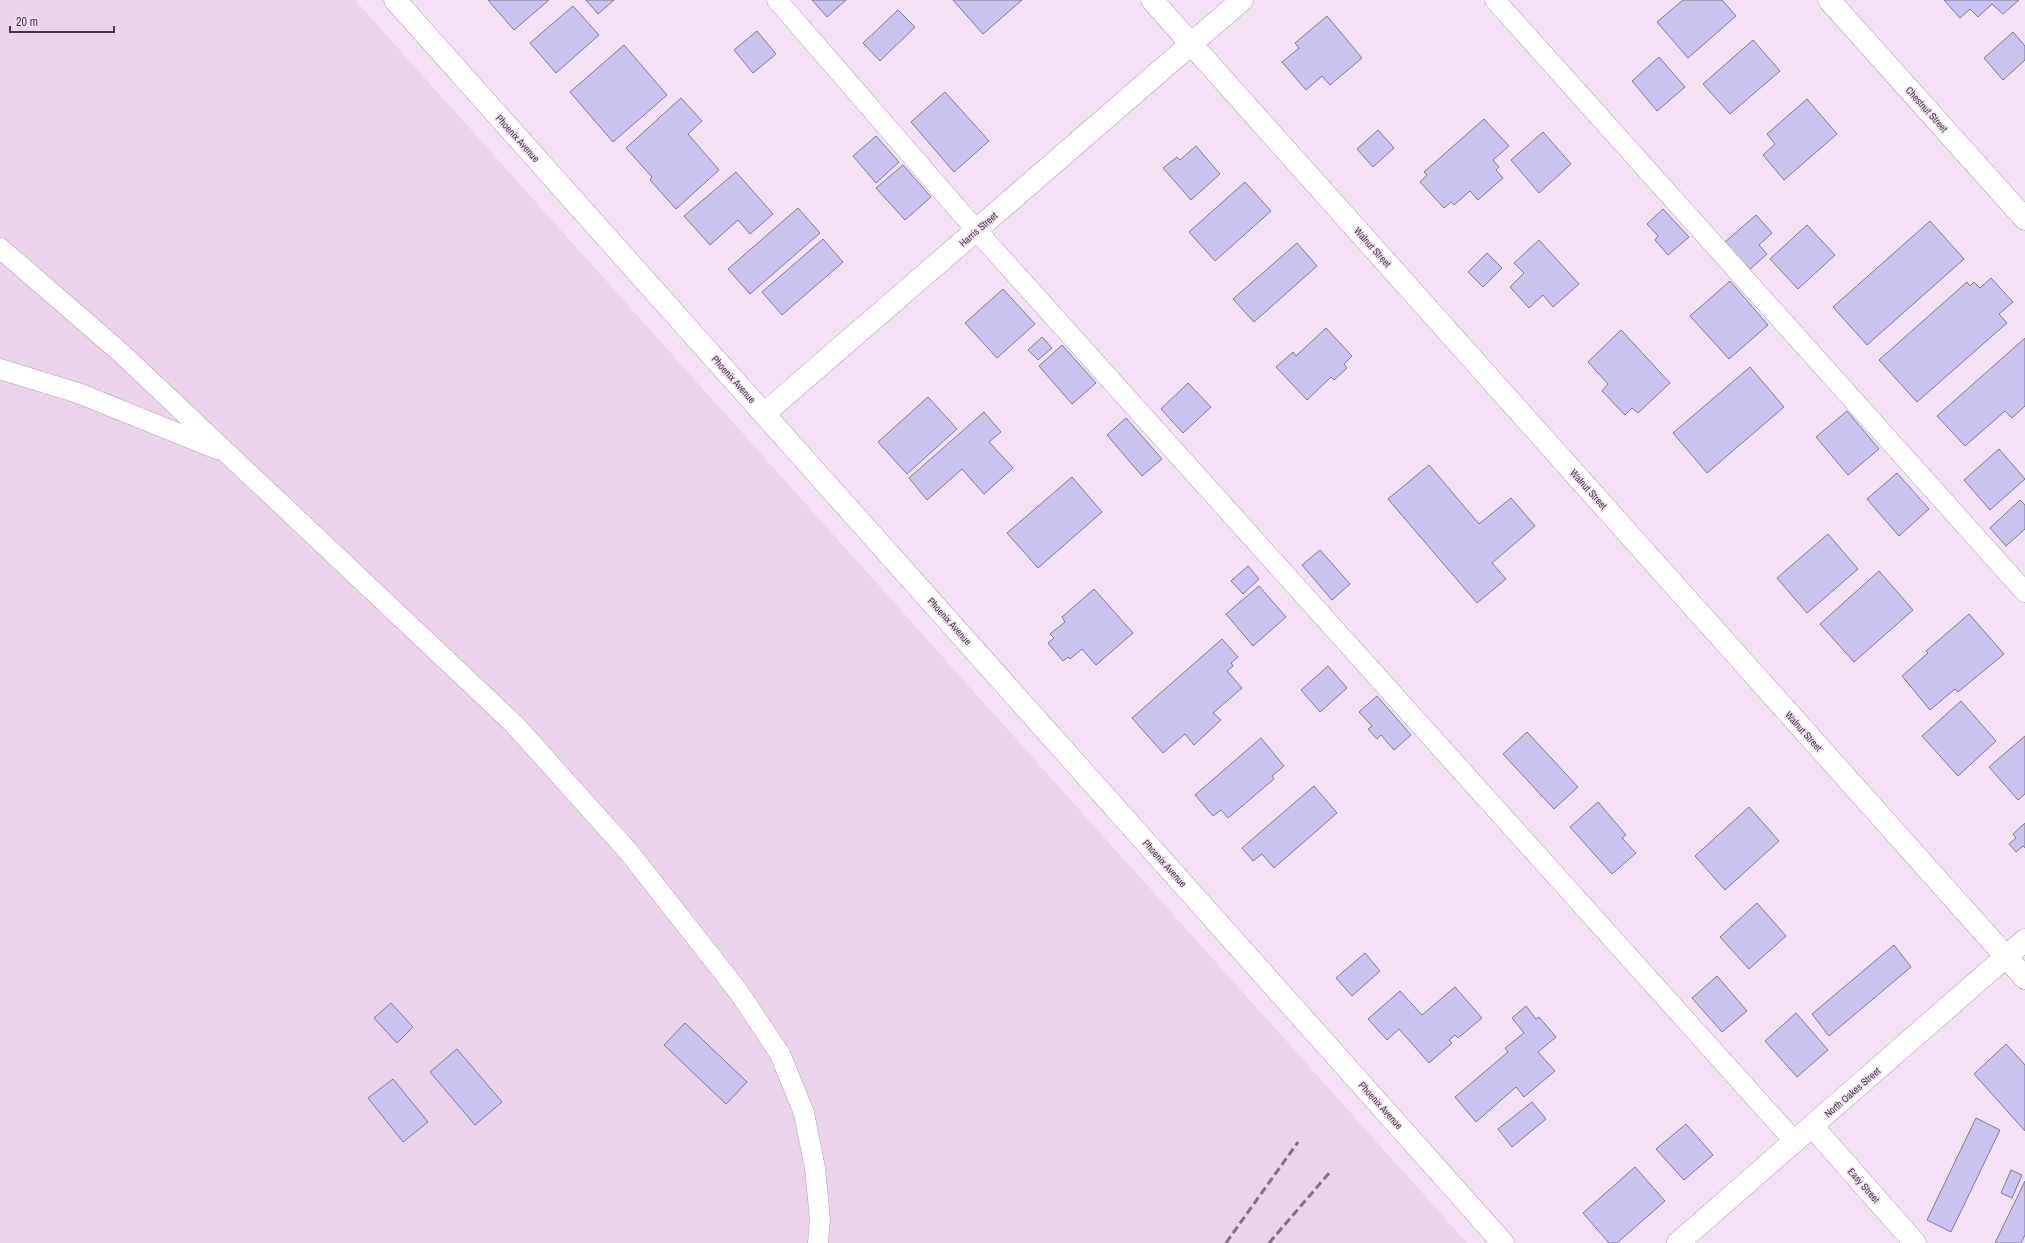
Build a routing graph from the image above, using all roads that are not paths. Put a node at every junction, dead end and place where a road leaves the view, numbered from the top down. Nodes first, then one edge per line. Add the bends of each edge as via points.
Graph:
1 (395, 0) edge
2 (778, 0) edge
3 (1152, 0) edge
4 (1242, 0) edge
5 (1495, 0) edge
6 (1829, 0) edge
7 (1192, 45) junction
8 (2025, 219) edge
9 (976, 230) junction
10 (0, 248) edge
11 (0, 369) edge
12 (765, 413) junction
13 (228, 453) junction
14 (2025, 592) edge
15 (2025, 940) edge
16 (2006, 957) junction
17 (2025, 978) edge
18 (1813, 1127) junction
19 (1795, 1142) junction
20 (818, 1243) edge
21 (1504, 1243) edge
22 (1678, 1243) edge
23 (1915, 1243) edge

1 - 12 street, Phoenix Avenue
2 - 9 lane
3 - 7 street, Walnut Street
4 - 7 street, Harris Street
5 - 14 lane
6 - 8 street, Chestnut Street
7 - 9 street, Harris Street
7 - 16 street, Walnut Street
9 - 12 street, Harris Street
9 - 19 lane
10 - 13 lane via 120,352
11 - 13 lane via 78,394
12 - 21 street, Phoenix Avenue
13 - 20 lane via 514,724 628,851 738,991 780,1054 804,1113 816,1168 820,1219
15 - 16 street, North Oakes Street
16 - 17 street, Walnut Street
16 - 18 street, North Oakes Street
18 - 19 street, North Oakes Street
18 - 23 street, Easy Street
19 - 22 street, North Oakes Street

